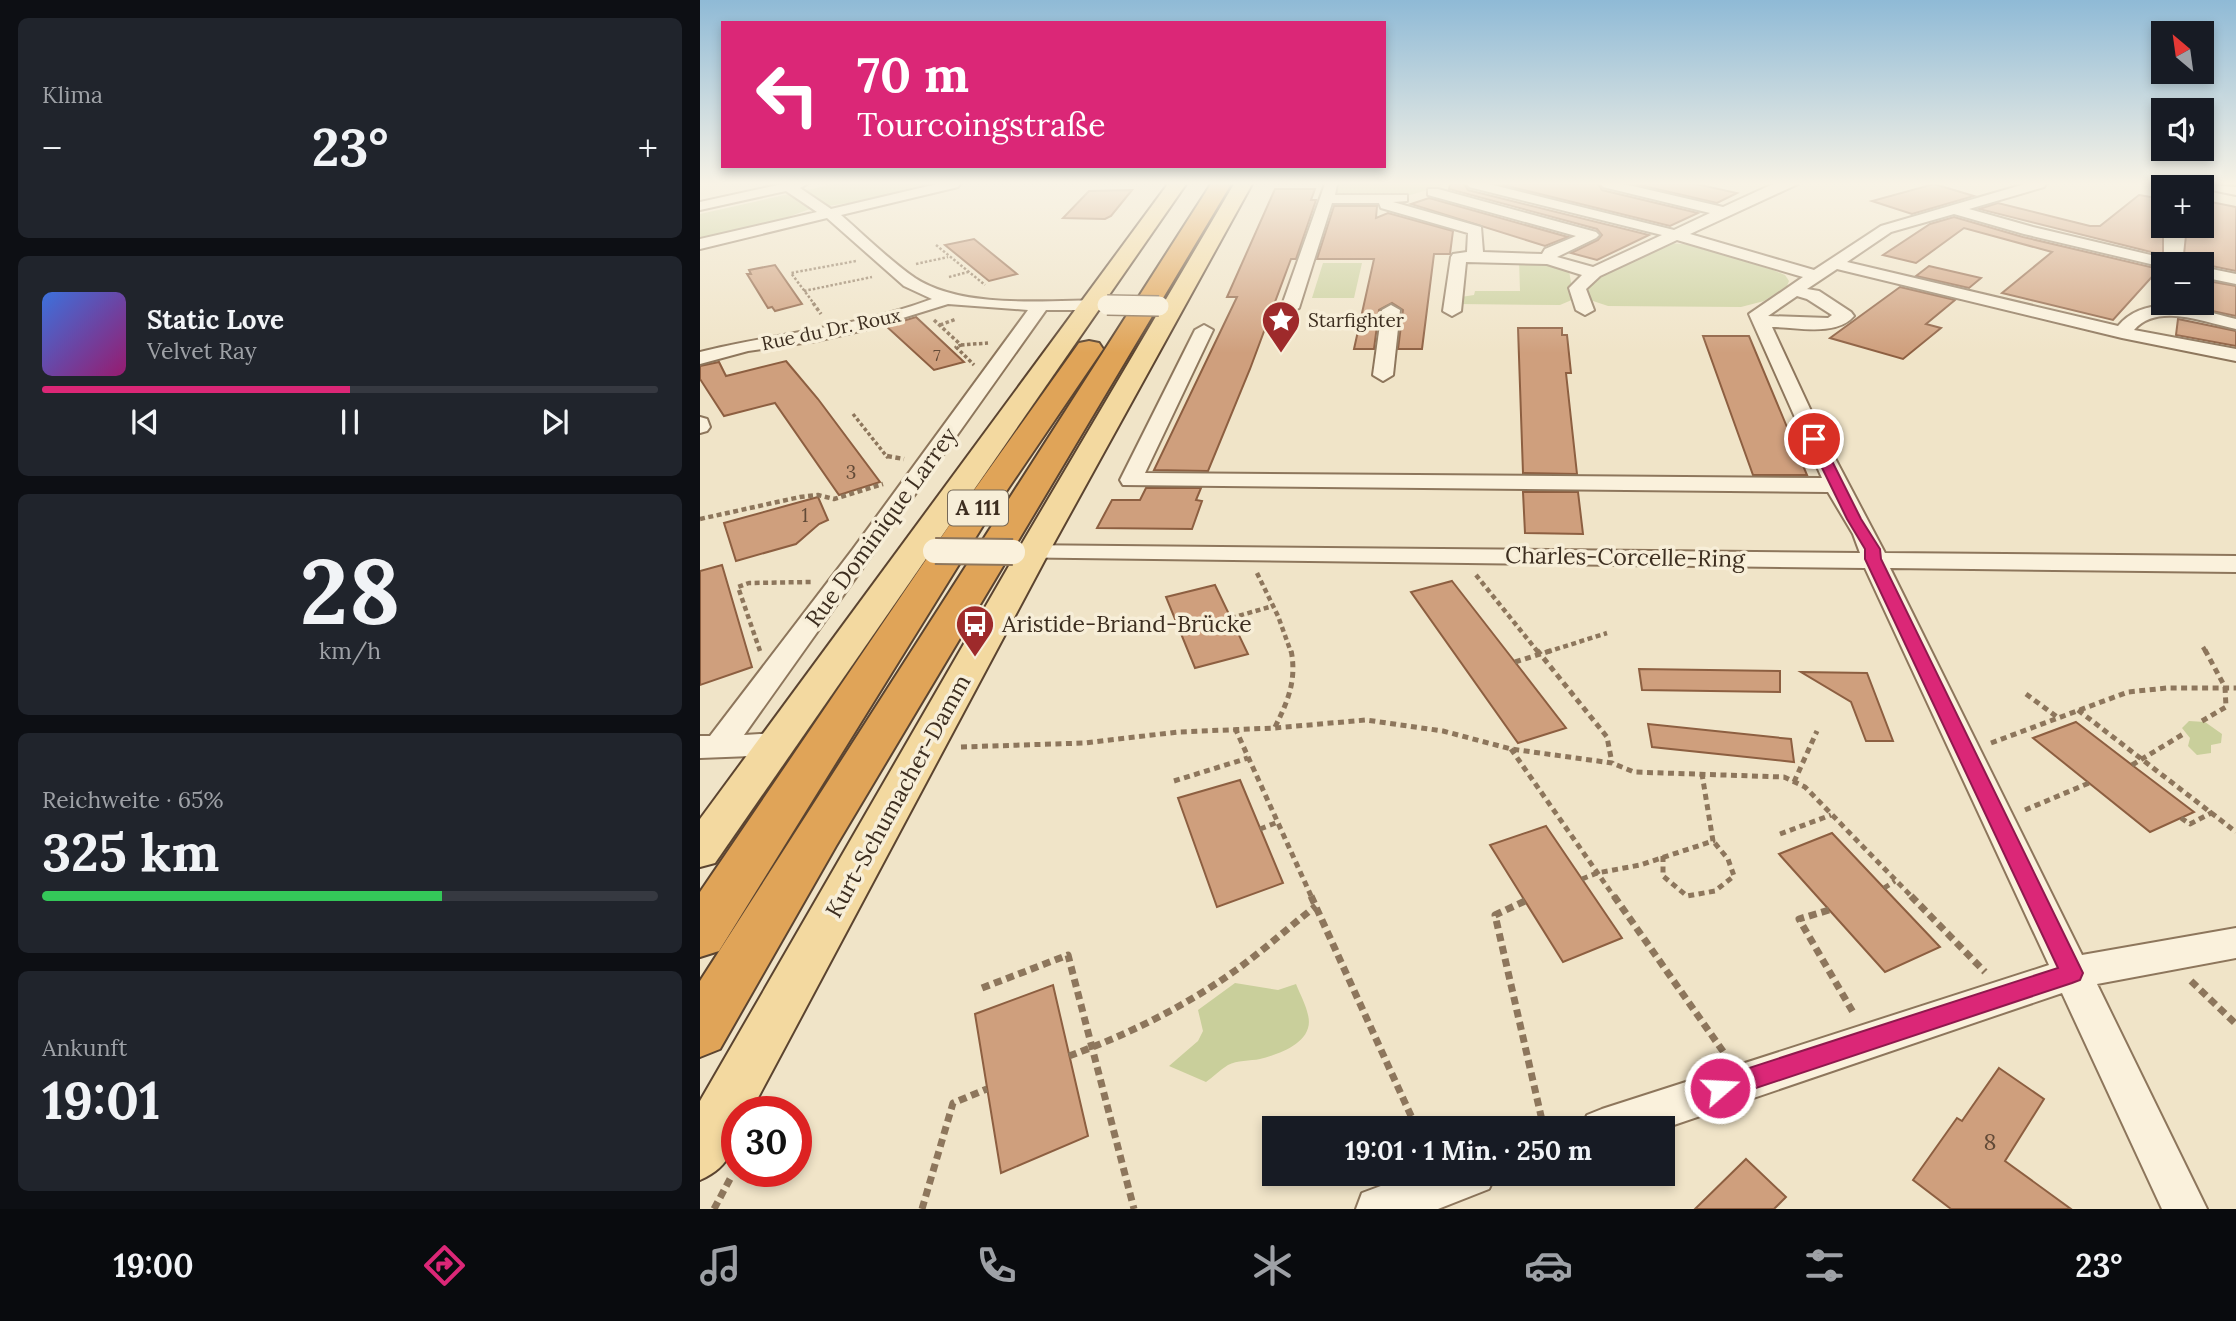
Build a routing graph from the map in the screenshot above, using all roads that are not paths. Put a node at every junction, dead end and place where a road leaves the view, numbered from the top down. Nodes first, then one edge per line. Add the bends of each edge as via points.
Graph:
1 (719, 240) edge
2 (753, 240) edge
3 (861, 240) edge
4 (1140, 240) edge
5 (1161, 240) edge
6 (1186, 240) edge
7 (1207, 240) edge
8 (1312, 240) edge
9 (1476, 240) edge
10 (1566, 240) edge
11 (1576, 240) edge
12 (1666, 240) edge
13 (1696, 240) edge
14 (1868, 240) edge
15 (2069, 240) edge
16 (1572, 242) junction
17 (700, 244) edge
18 (700, 254) edge
19 (1475, 257) junction
20 (1548, 259) junction
21 (2151, 260) edge
22 (1833, 263) junction
23 (1594, 273) junction
24 (2214, 274) edge
25 (1814, 275) junction
26 (2236, 279) edge
27 (1793, 290) junction
28 (946, 299) junction
29 (1040, 306) junction
30 (1098, 306) junction
31 (1166, 306) junction
32 (1290, 308) dead end
33 (1391, 310) dead end
34 (1585, 310) dead end
35 (1452, 311) dead end
36 (1761, 321) junction
37 (2236, 324) edge
38 (1204, 330) dead end
39 (2122, 333) junction
40 (2236, 355) edge
41 (705, 358) edge
42 (1383, 375) dead end
43 (1837, 485) junction
44 (925, 551) junction
45 (1023, 552) junction
46 (1873, 559) junction
47 (2236, 564) edge
48 (776, 744) junction
49 (710, 747) edge
50 (700, 851) edge
51 (700, 935) edge
52 (2236, 943) edge
53 (2072, 973) junction
54 (700, 1031) edge
55 (1640, 1116) edge
56 (700, 1153) edge
57 (1441, 1186) edge
58 (1378, 1209) edge
59 (2185, 1209) edge

1 - 17 street
2 - 18 street
3 - 28 street via 910,282
4 - 30 main road
5 - 51 highway, A 111 via 967,524
6 - 54 highway, A 111
7 - 31 main road, Kurt-Schumacher-Damm
8 - 32 street
9 - 19 street
10 - 16 street
11 - 16 street
12 - 23 street
13 - 25 street
14 - 22 street
15 - 21 street
16 - 20 street via 1551,252
19 - 20 street
19 - 35 street via 1459,257
20 - 23 street
22 - 25 street
22 - 39 street
23 - 34 street via 1577,288
24 - 26 street
25 - 27 street
27 - 36 street via 1758,314
27 - 36 street via 1813,295 1845,316 1831,323
28 - 29 street
28 - 41 street, Rue du Dr. Roux via 834,332
29 - 30 street
29 - 49 street, Rue Dominique Larrey via 862,554
30 - 31 street, bridge
30 - 44 main road
31 - 45 main road, Kurt-Schumacher-Damm
33 - 42 street
36 - 43 street
37 - 39 street via 2151,311 2137,317
38 - 43 street via 1131,480
39 - 40 street
43 - 46 street via 1873,549
44 - 45 street, bridge
44 - 48 main road
45 - 46 street, Charles-Corcelle-Ring
45 - 56 main road, Kurt-Schumacher-Damm
46 - 47 street, Charles-Corcelle-Ring
46 - 53 street
48 - 49 street
48 - 50 main road
52 - 53 street
53 - 55 street
53 - 59 street
57 - 58 street

